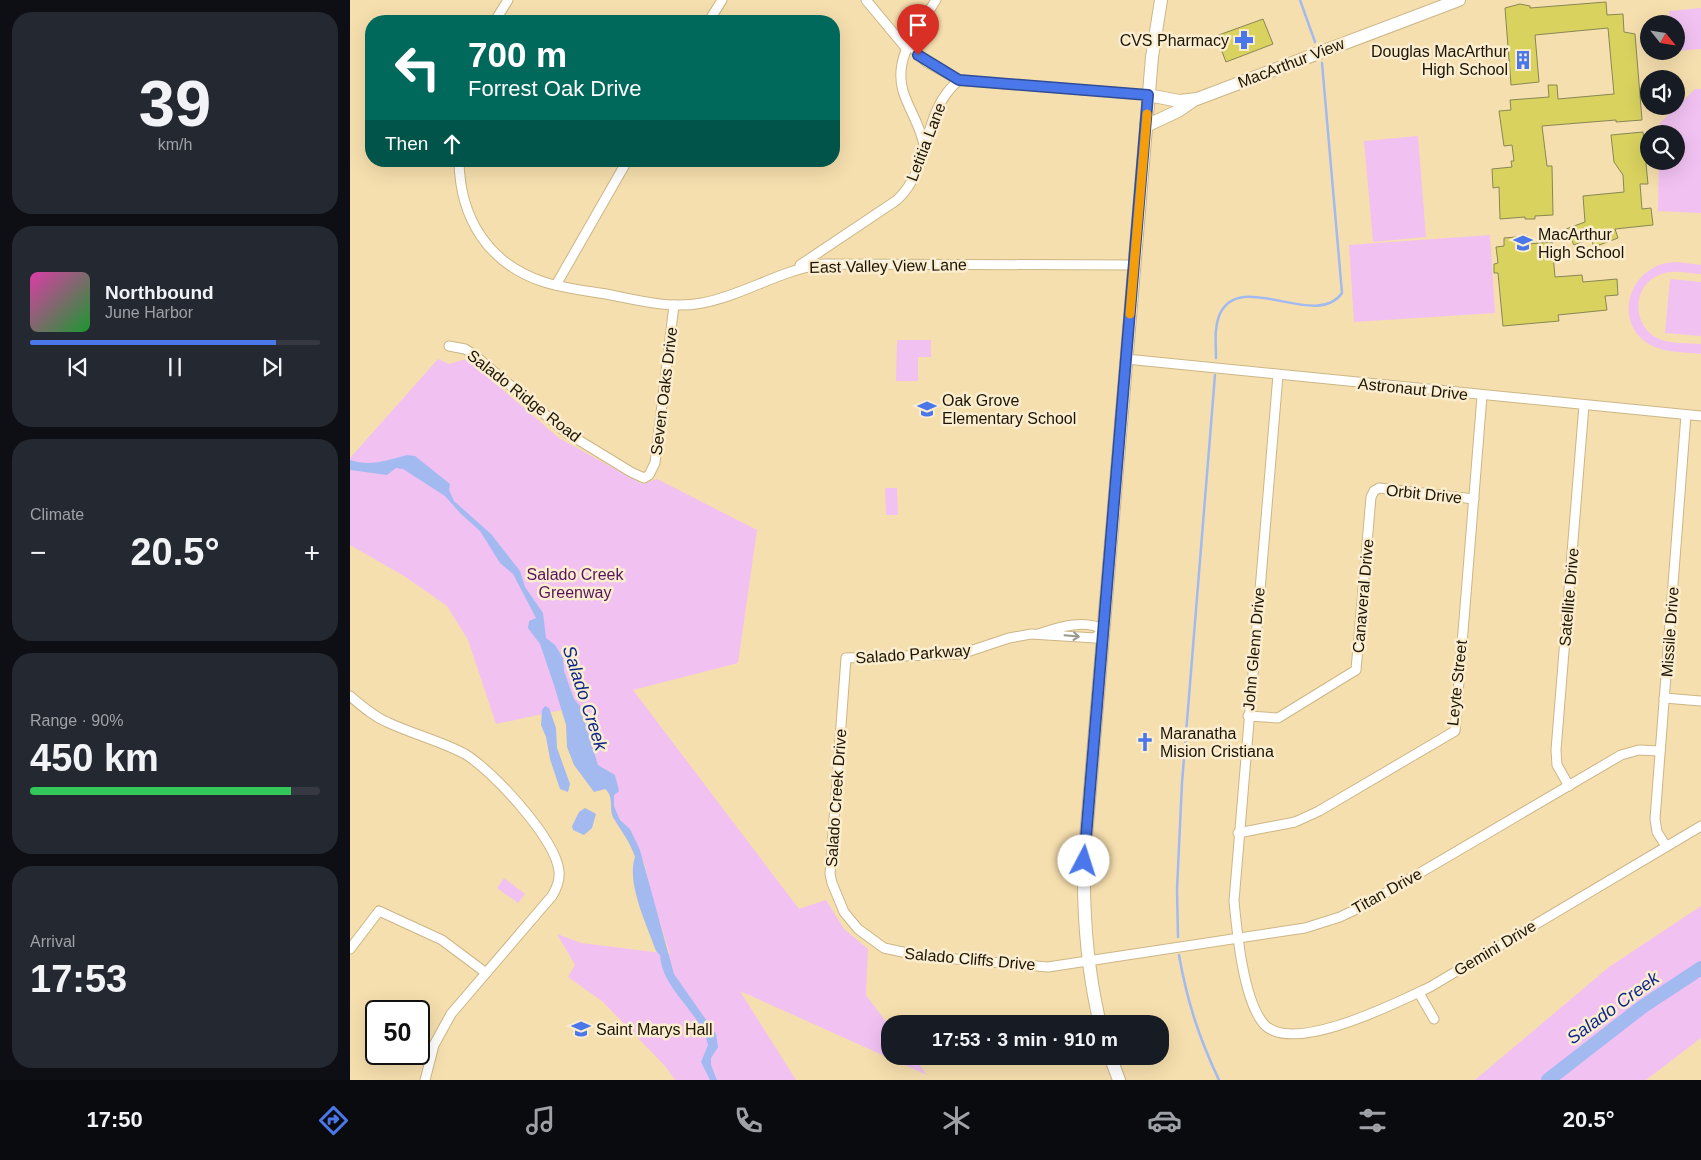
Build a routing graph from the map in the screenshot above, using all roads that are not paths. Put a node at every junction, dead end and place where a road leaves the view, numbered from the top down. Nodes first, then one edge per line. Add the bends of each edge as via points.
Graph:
1 (508, 0) edge
2 (722, 0) edge
3 (866, 0) edge
4 (936, 0) edge
5 (1161, 0) edge
6 (1459, 0) edge
7 (499, 15) edge
8 (713, 15) edge
9 (906, 49) junction
10 (959, 80) junction
11 (1148, 95) junction
12 (1197, 99) junction
13 (1146, 126) junction
14 (924, 148) junction
15 (459, 167) edge
16 (624, 167) edge
17 (1134, 265) junction
18 (794, 269) junction
19 (556, 285) junction
20 (674, 305) junction
21 (449, 346) dead end
22 (1126, 359) junction
23 (1278, 375) junction
24 (1482, 396) junction
25 (1584, 405) junction
26 (1686, 415) junction
27 (1701, 416) edge
28 (649, 475) joint
29 (1374, 491) joint
30 (1474, 499) junction
31 (1103, 630) junction
32 (846, 658) joint
33 (350, 696) edge
34 (1664, 698) junction
35 (1701, 701) edge
36 (1248, 716) junction
37 (1660, 751) junction
38 (1569, 786) junction
39 (1701, 826) edge
40 (1238, 833) junction
41 (1666, 846) junction
42 (858, 929) joint
43 (1238, 940) junction
44 (350, 949) edge
45 (1088, 961) junction
46 (486, 974) junction
47 (1419, 992) junction
48 (1098, 1015) edge
49 (1434, 1019) dead end
50 (1276, 1032) joint
51 (1113, 1065) edge
52 (425, 1080) edge
53 (1119, 1080) edge

1 - 7 street
2 - 8 street
3 - 9 street
4 - 9 street
5 - 11 main road
6 - 12 main road, MacArthur View
9 - 10 street
9 - 14 street via 901,78 903,91 920,129
10 - 11 street
10 - 14 street, Letitia Lane via 939,102
11 - 12 main road, MacArthur View via 1179,101
11 - 13 main road
12 - 13 main road
13 - 17 main road
14 - 18 street, Letitia Lane via 917,175 897,200
15 - 19 street, East Valley View Lane via 468,216 487,244 506,264
16 - 19 street
17 - 18 street, East Valley View Lane via 836,264
17 - 22 main road
18 - 20 street, East Valley View Lane via 713,301
19 - 20 street, East Valley View Lane
20 - 28 street, Seven Oaks Drive via 655,463
21 - 28 street, Salado Ridge Road via 473,354 567,433 639,477
22 - 23 street, Astronaut Drive
22 - 31 main road
23 - 24 street, Astronaut Drive
23 - 36 street, John Glenn Drive
24 - 25 street, Astronaut Drive
24 - 30 street, Leyte Street
25 - 26 street, Astronaut Drive
25 - 38 street, Satellite Drive via 1556,750 1557,765
26 - 27 street, Astronaut Drive
26 - 34 street, Missile Drive
29 - 30 street, Orbit Drive via 1379,488
29 - 36 street, Canaveral Drive via 1356,670 1278,718
30 - 40 street, Leyte Street via 1454,731 1319,811 1289,823
31 - 32 street, Salado Parkway via 1095,624 1064,626 1010,638 961,654
31 - 45 main road via 1084,861 1083,902
32 - 42 street, Salado Creek Drive via 830,874 844,912
33 - 46 street via 387,722 457,750 475,761 513,798 543,836 557,863 558,885 552,896
34 - 35 street
34 - 37 street, Missile Drive
36 - 40 street, John Glenn Drive
37 - 38 street, Titan Drive via 1626,752
37 - 41 street, Missile Drive via 1655,825
38 - 43 street, Titan Drive via 1352,912 1305,928
39 - 41 street, Gemini Drive
40 - 43 street, John Glenn Drive via 1234,901
41 - 47 street, Gemini Drive
42 - 45 street, Salado Cliffs Drive via 884,948 906,955 1041,966
43 - 45 street, Titan Drive
43 - 50 street, John Glenn Drive via 1255,1008 1262,1022
44 - 46 street via 379,911 442,940
45 - 48 main road
46 - 52 street via 443,1026 429,1059
47 - 49 street
47 - 50 street, Gemini Drive via 1378,1012 1336,1025 1302,1034
51 - 53 main road

